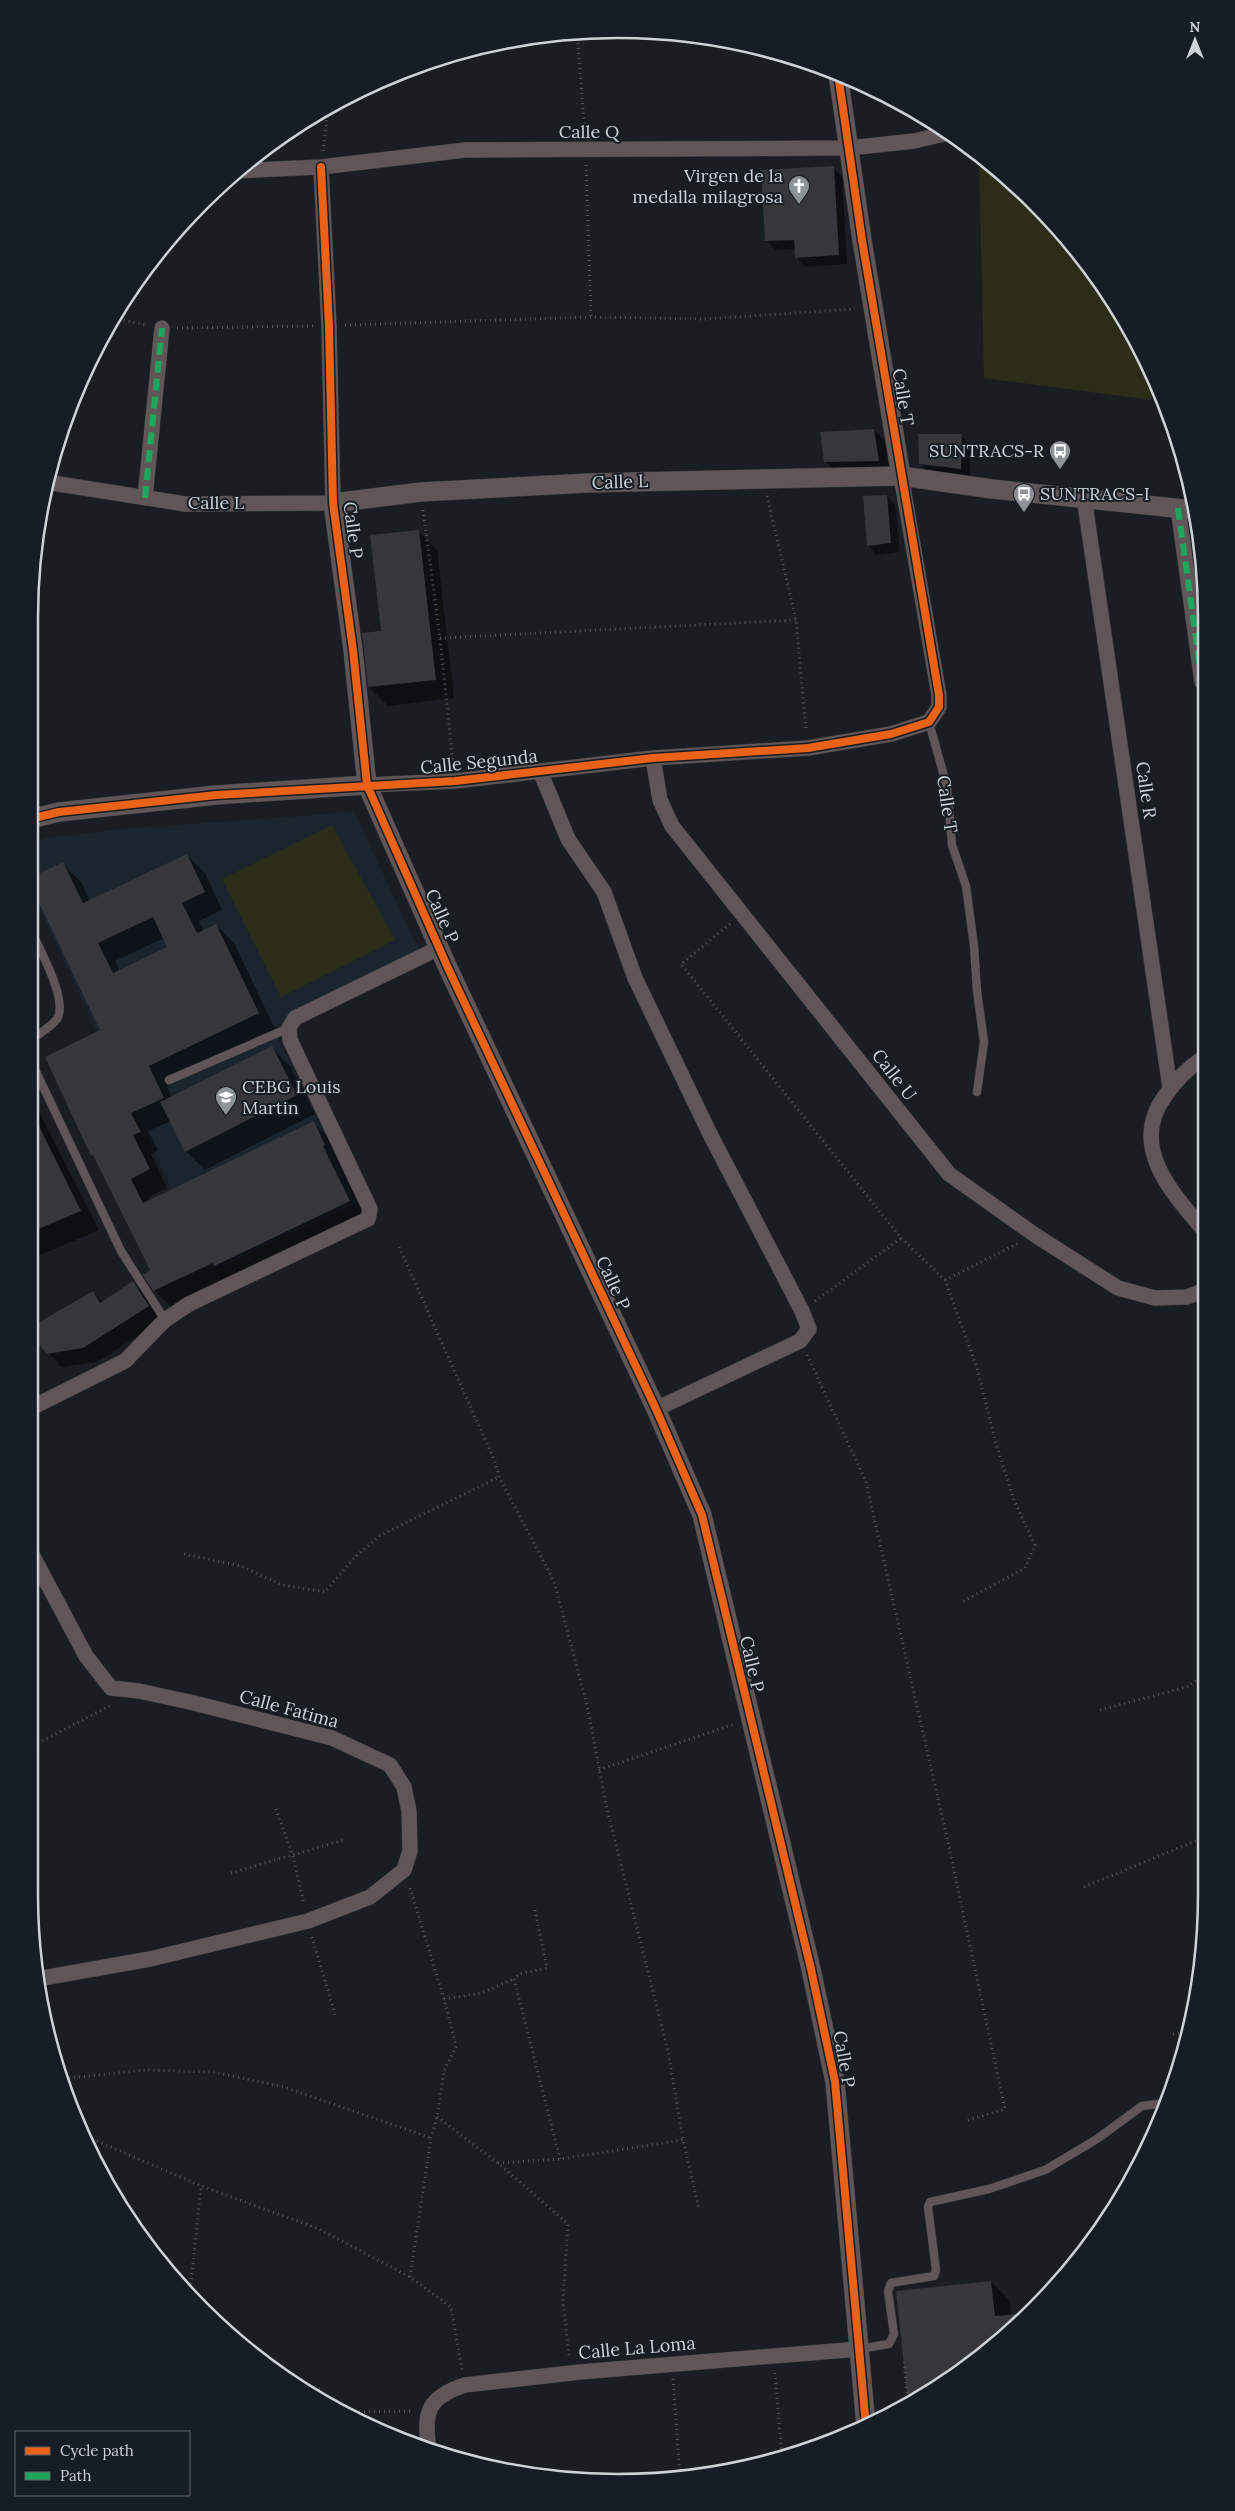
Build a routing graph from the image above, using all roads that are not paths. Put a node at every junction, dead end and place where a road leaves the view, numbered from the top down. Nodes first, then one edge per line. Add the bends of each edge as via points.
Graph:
1 (839, 82) edge
2 (940, 135) edge
3 (849, 148) junction
4 (321, 167) junction
5 (248, 170) edge
6 (162, 328) road end
7 (901, 476) junction
8 (53, 483) edge
9 (1084, 497) junction
10 (145, 498) junction
11 (333, 503) junction
12 (1186, 509) edge
13 (1198, 639) edge
14 (929, 722) junction
15 (653, 758) junction
16 (540, 771) junction
17 (367, 785) junction
18 (38, 816) edge
19 (38, 946) edge
20 (439, 948) junction
21 (288, 1028) junction
22 (38, 1035) edge
23 (1198, 1062) edge
24 (38, 1076) edge
25 (169, 1080) dead end
26 (1170, 1088) junction
27 (977, 1092) dead end
28 (1198, 1223) edge
29 (1198, 1293) edge
30 (165, 1320) junction
31 (38, 1404) edge
32 (656, 1409) junction
33 (38, 1566) edge
34 (44, 1978) edge
35 (1157, 2104) edge
36 (859, 2349) junction
37 (865, 2418) edge
38 (428, 2442) edge

1 - 3 street, Calle T
2 - 3 street, Calle Q
3 - 4 street, Calle Q via 466,150
3 - 7 street, Calle T
4 - 5 street, Calle Q
4 - 11 street, Calle P
6 - 10 street
7 - 9 street, Calle L via 992,489
7 - 11 street, Calle L via 588,483 421,492
7 - 14 street, Calle T via 938,695 938,707
8 - 10 street, Calle L
9 - 12 street, Calle L
9 - 26 street, Calle R
10 - 11 street, Calle L via 185,504
11 - 17 street, Calle P
12 - 13 street
14 - 15 street, Calle Segunda via 891,734 808,748
14 - 27 lane, Calle T via 947,787 952,845 966,886 974,946 984,1042
15 - 16 street, Calle Segunda
15 - 29 street, Calle U via 665,815 949,1174 1118,1288 1173,1299
16 - 17 street, Calle Segunda via 455,782
16 - 32 street via 568,839 604,892 635,978 708,1132 809,1329 800,1341
17 - 18 street, Calle Segunda via 216,795
17 - 20 street, Calle P
19 - 22 lane via 57,990 59,1012 56,1020
20 - 21 street via 295,1018
20 - 32 street, Calle P
21 - 25 lane
21 - 30 street via 290,1040 370,1209 368,1219 189,1304
23 - 26 street
24 - 30 lane via 121,1251
26 - 28 street via 1156,1109 1150,1140 1154,1158 1166,1182
30 - 31 street via 125,1361
32 - 36 street, Calle P via 702,1515 811,1969 835,2082
33 - 34 street, Calle Fatima via 86,1656 111,1688 139,1691 332,1738 390,1766 404,1787 409,1811 410,1851 404,1870 370,1898 308,1921 150,1960
35 - 36 lane via 1142,2106 1097,2139 1045,2170 989,2189 930,2202 934,2276 891,2283 888,2291 894,2334 889,2344
36 - 37 street, Calle P
36 - 38 street, Calle La Loma via 774,2354 465,2385 450,2390 427,2410

